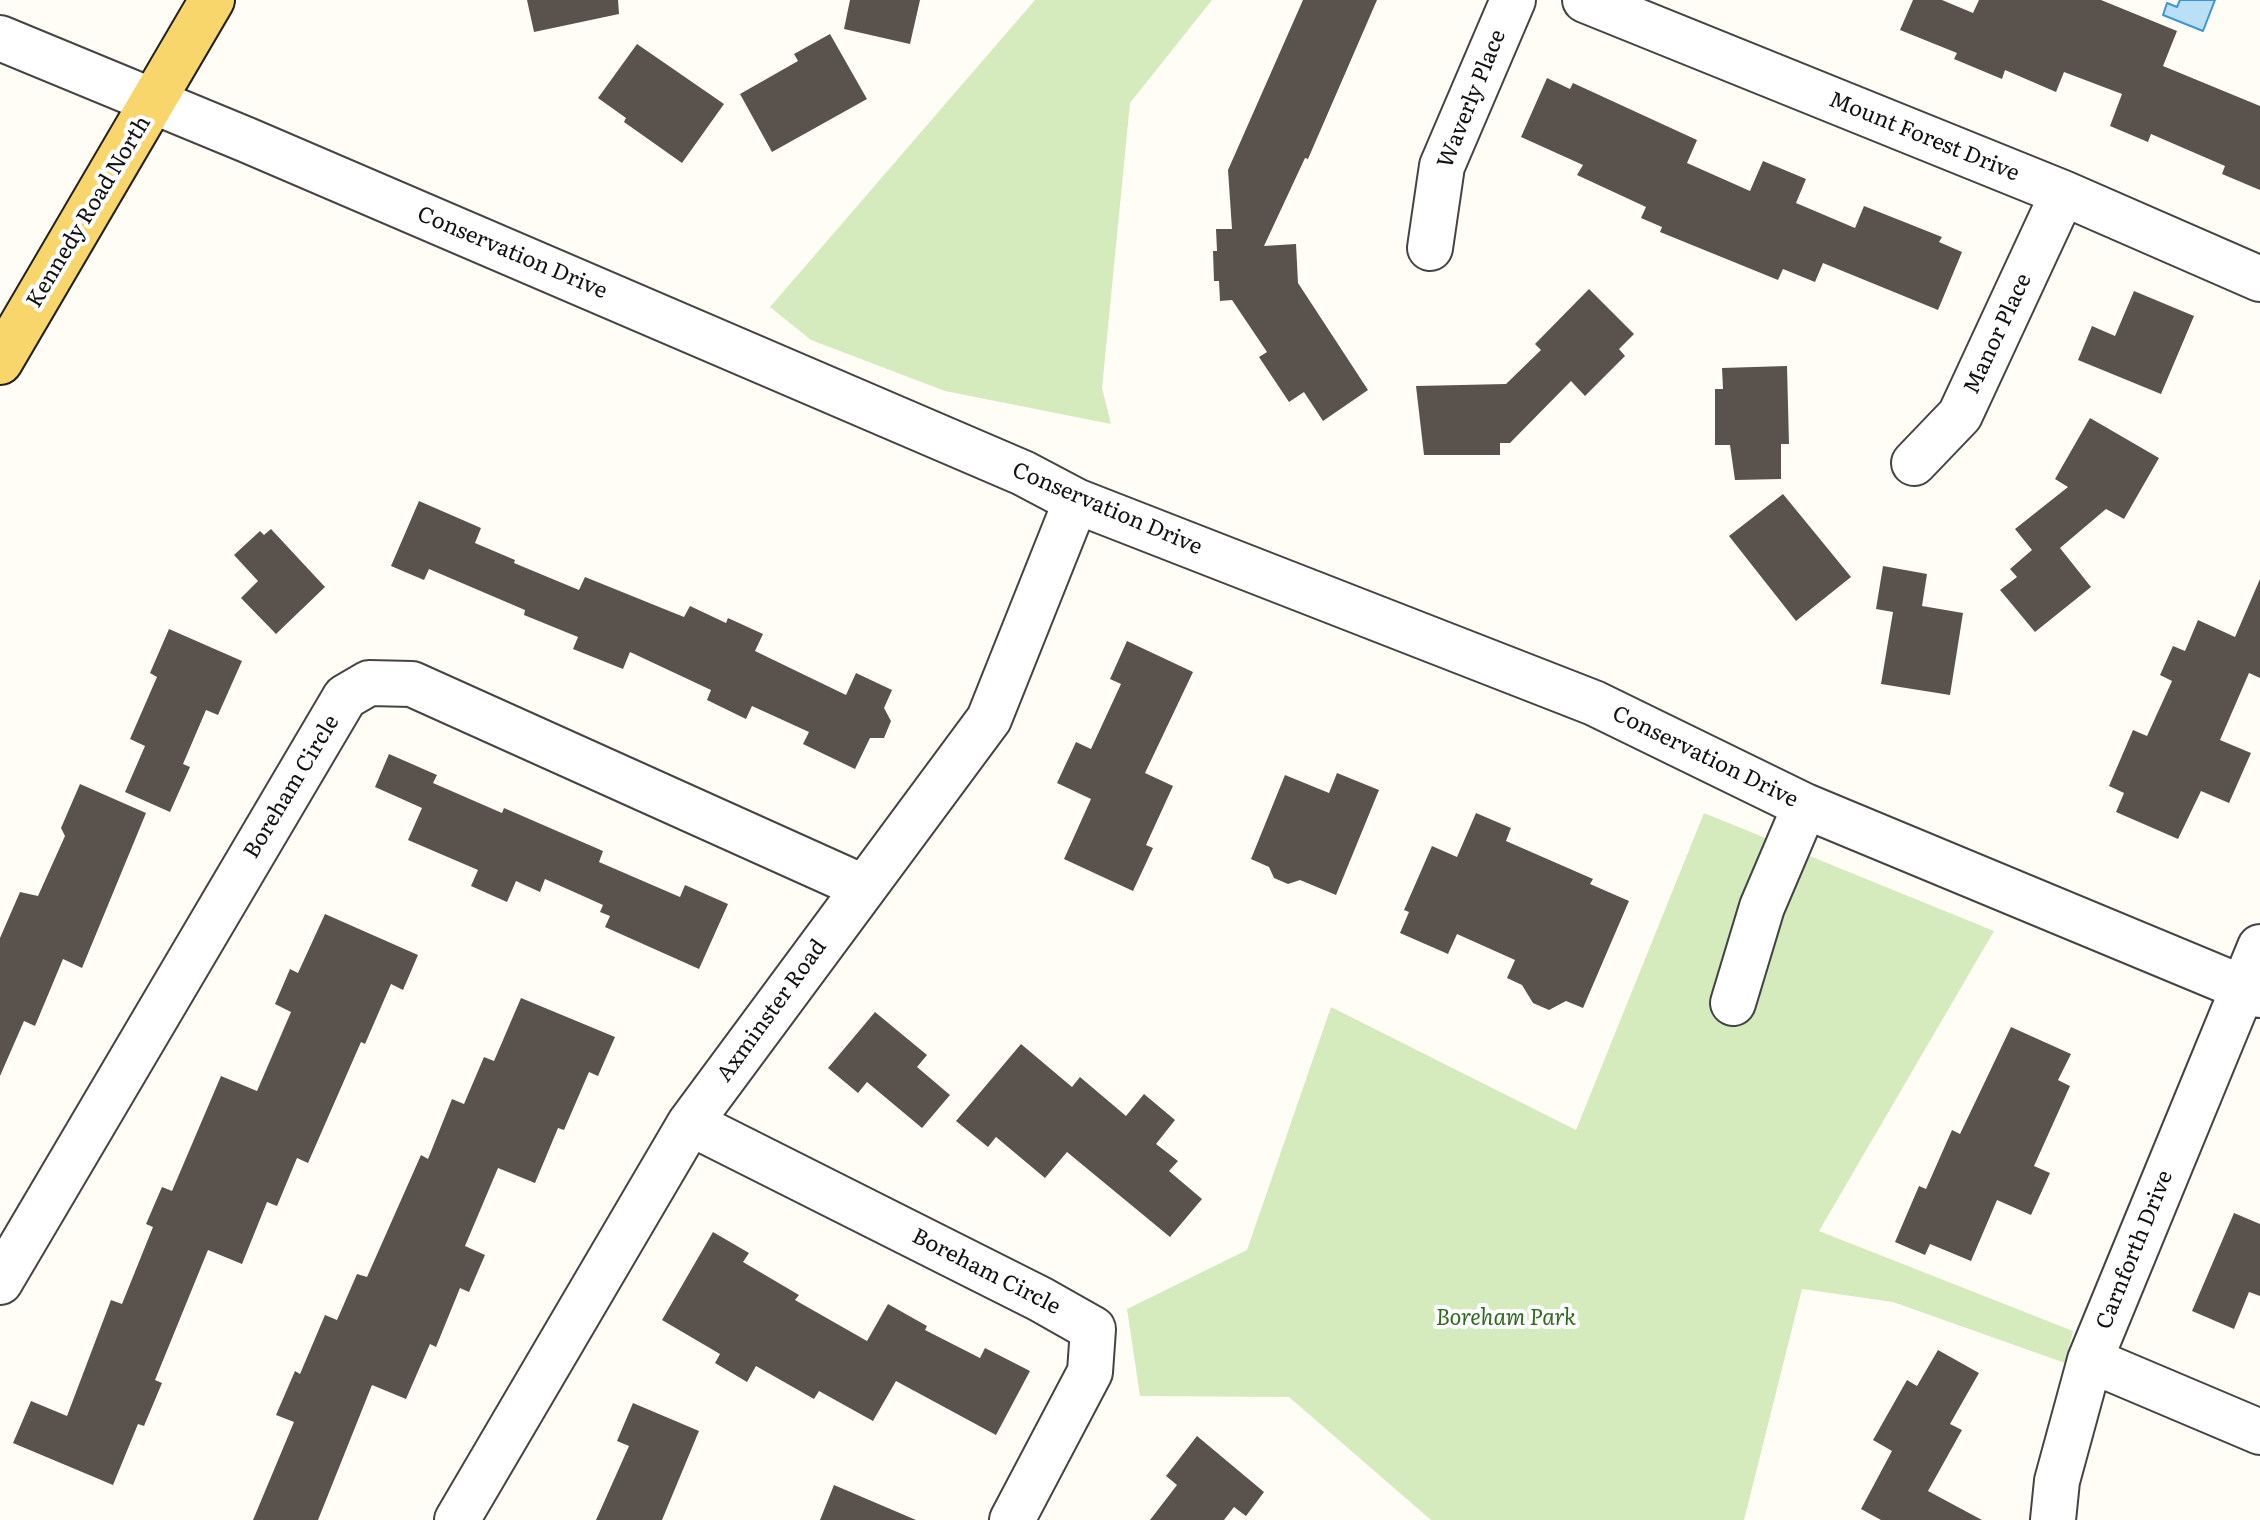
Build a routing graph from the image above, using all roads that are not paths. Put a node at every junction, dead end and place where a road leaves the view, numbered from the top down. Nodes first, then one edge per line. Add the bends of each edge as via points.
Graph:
1 (212, 0) edge
2 (1513, 0) edge
3 (1585, 0) edge
4 (0, 38) edge
5 (153, 103) junction
6 (2063, 193) junction
7 (1430, 248) dead end
8 (2260, 279) edge
9 (0, 362) edge
10 (1914, 463) dead end
11 (1076, 501) junction
12 (1805, 806) junction
13 (863, 887) junction
14 (2260, 947) edge
15 (2252, 992) edge
16 (1733, 1003) dead end
17 (690, 1123) junction
18 (0, 1282) edge
19 (2090, 1360) junction
20 (2260, 1432) edge
21 (457, 1520) edge
22 (1012, 1520) edge
23 (2053, 1520) edge

1 - 5 main road, Kennedy Road North
2 - 7 street, Waverly Place via 1442,166
3 - 6 street, Mount Forest Drive
4 - 5 street, Conservation Drive
5 - 9 main road, Kennedy Road North
5 - 11 street, Conservation Drive via 1023,473
6 - 8 street, Mount Forest Drive
6 - 10 street, Manor Place via 1960,415
11 - 12 street, Conservation Drive via 1594,703
11 - 13 street, Axminster Road via 989,719
12 - 15 street, Conservation Drive
12 - 16 street via 1762,907
13 - 17 street, Axminster Road
13 - 18 street, Boreham Circle via 412,684 369,683 345,697
14 - 15 street, Carnforth Drive
15 - 19 street, Carnforth Drive
17 - 21 street, Axminster Road
17 - 22 street, Boreham Circle via 1093,1329 1090,1372
19 - 20 street
19 - 23 street, Carnforth Drive via 2057,1481

